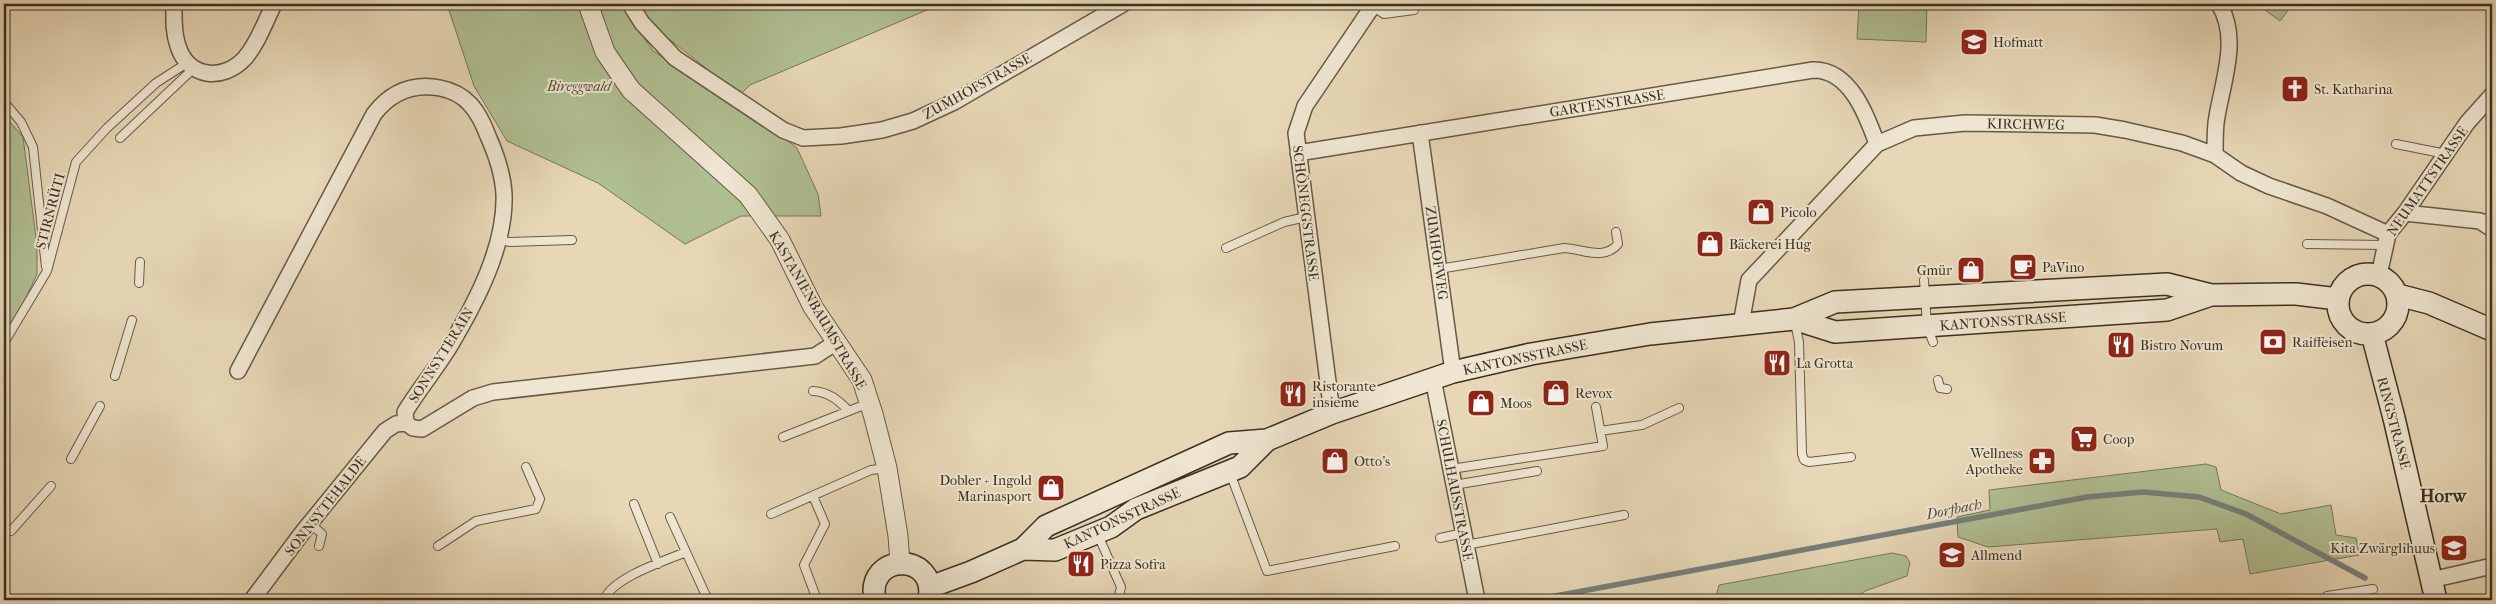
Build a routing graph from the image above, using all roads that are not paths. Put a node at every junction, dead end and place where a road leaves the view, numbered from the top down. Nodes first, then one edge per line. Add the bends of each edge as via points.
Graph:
1 (174, 4) edge
2 (274, 4) edge
3 (588, 4) edge
4 (630, 4) edge
5 (1123, 4) edge
6 (2220, 4) edge
7 (1373, 5) edge
8 (1414, 10) dead end
9 (190, 66) junction
10 (2492, 95) edge
11 (4, 102) edge
12 (1420, 133) junction
13 (120, 138) dead end
14 (1877, 144) junction
15 (2396, 144) dead end
16 (1298, 153) junction
17 (2446, 154) junction
18 (2216, 155) junction
19 (2405, 213) junction
20 (1306, 217) junction
21 (2488, 222) edge
22 (1616, 232) dead end
23 (498, 239) junction
24 (2386, 239) junction
25 (572, 240) dead end
26 (2306, 244) dead end
27 (1226, 248) dead end
28 (140, 262) dead end
29 (1439, 269) junction
30 (47, 272) junction
31 (2379, 275) junction
32 (139, 283) dead end
33 (1925, 288) junction
34 (2211, 295) junction
35 (2398, 295) junction
36 (2338, 299) junction
37 (1794, 319) junction
38 (132, 320) dead end
39 (1741, 324) junction
40 (2492, 330) edge
41 (1930, 334) junction
42 (2372, 334) junction
43 (4, 343) edge
44 (836, 343) junction
45 (238, 371) dead end
46 (1454, 372) junction
47 (115, 376) dead end
48 (1433, 379) junction
49 (1938, 380) dead end
50 (1948, 389) dead end
51 (813, 391) dead end
52 (869, 403) junction
53 (100, 406) dead end
54 (1596, 407) dead end
55 (1679, 408) dead end
56 (849, 411) junction
57 (1332, 413) junction
58 (406, 423) junction
59 (1600, 431) junction
60 (783, 437) dead end
61 (1267, 440) junction
62 (1851, 457) dead end
63 (71, 459) dead end
64 (526, 467) dead end
65 (887, 468) junction
66 (1451, 469) junction
67 (1230, 471) junction
68 (1537, 471) dead end
69 (1454, 485) junction
70 (51, 486) dead end
71 (813, 496) junction
72 (634, 504) dead end
73 (771, 514) dead end
74 (1624, 515) dead end
75 (670, 517) dead end
76 (310, 523) junction
77 (11, 531) dead end
78 (1098, 532) junction
79 (1440, 538) dead end
80 (1465, 539) junction
81 (319, 546) dead end
82 (438, 546) dead end
83 (1395, 546) dead end
84 (1023, 549) junction
85 (686, 552) junction
86 (900, 563) junction
87 (658, 564) junction
88 (2492, 566) edge
89 (2373, 589) dead end
90 (2433, 590) edge
91 (929, 593) edge
92 (2327, 596) dead end
93 (816, 597) dead end
94 (252, 600) edge
95 (604, 600) edge
96 (708, 600) edge
97 (875, 600) edge
98 (1118, 600) edge
99 (1477, 600) edge

1 - 9 street via 175,36
2 - 9 street via 253,47 237,66 215,75
3 - 44 street, KASTANIENBAUMSTRASSE via 605,52 631,90 748,195 780,240 813,307
4 - 5 street, ZUMHOFSTRASSE via 642,23 675,58 783,130 803,138 882,130 913,121 954,102
6 - 18 street via 2228,30 2229,50 2216,122
7 - 8 lane via 1384,14
7 - 16 street, SCHÖNEGGSTRASSE via 1305,106 1296,133
9 - 13 lane
9 - 30 lane, STIRNRÜTI via 156,84 107,128 76,162
10 - 17 street, NEUMATTSTRASSE
11 - 30 lane via 21,122 33,147
12 - 14 street, GARTENSTRASSE via 1802,70 1818,70 1836,76 1853,93
12 - 16 street, GARTENSTRASSE
12 - 29 street, ZUMHOFWEG
14 - 18 street, KIRCHWEG via 1914,128 1965,123 2095,125 2182,143
14 - 39 street, KIRCHWEG via 1750,280
15 - 17 lane
16 - 20 street, SCHÖNEGGSTRASSE
17 - 19 street, NEUMATTSTRASSE
18 - 24 street, KIRCHWEG via 2241,173 2327,206
19 - 21 street
19 - 24 street, NEUMATTSTRASSE
20 - 27 lane via 1284,222
20 - 57 street, SCHÖNEGGSTRASSE
22 - 29 lane via 1618,244 1605,252 1592,254 1564,248
23 - 25 lane via 509,242
23 - 45 street, SONNSYTERAIN via 503,210 501,176 483,122 458,92 437,87 401,90 385,100 374,114
23 - 58 street, SONNSYTERAIN via 468,313 406,412
24 - 26 lane
24 - 31 street, NEUMATTSTRASSE
28 - 32 lane
29 - 46 street, ZUMHOFWEG
30 - 43 lane, STIRNRÜTI
31 - 35 main road via 2391,283
31 - 36 main road via 2370,273 2353,278
33 - 34 main road, KANTONSSTRASSE via 2167,284
33 - 37 main road, KANTONSSTRASSE via 1835,302
33 - 41 lane
34 - 36 main road, KANTONSSTRASSE via 2290,294
34 - 41 main road, KANTONSSTRASSE via 2167,310
35 - 40 main road via 2429,303
35 - 42 main road via 2397,316 2386,328
36 - 42 main road via 2338,309 2346,325 2362,334
37 - 39 main road, KANTONSSTRASSE
37 - 41 main road, KANTONSSTRASSE via 1835,332
37 - 62 lane via 1799,342 1804,460
38 - 47 lane
39 - 46 main road, KANTONSSTRASSE via 1650,334 1531,354
42 - 90 main road, RINGSTRASSE
44 - 52 street, KASTANIENBAUMSTRASSE via 862,380
44 - 58 street via 815,356 493,392 473,398 422,429 412,428
46 - 48 main road, KANTONSSTRASSE
48 - 57 main road, KANTONSSTRASSE
48 - 66 street, SCHULHAUSSTRASSE
49 - 50 lane via 1940,388
51 - 56 lane via 823,391
52 - 56 lane
52 - 65 street, KASTANIENBAUMSTRASSE
53 - 63 lane
54 - 59 lane
55 - 59 lane via 1642,425
56 - 60 lane
57 - 61 main road, KANTONSSTRASSE
58 - 76 street, SONNSYTEHALDE via 384,431
59 - 66 lane via 1603,446
61 - 67 main road, KANTONSSTRASSE via 1240,467
61 - 84 main road, KANTONSSTRASSE via 1229,443 1046,526
64 - 82 lane via 540,499 536,510 476,521
65 - 71 lane via 871,470
65 - 86 street, KASTANIENBAUMSTRASSE
66 - 69 street, SCHULHAUSSTRASSE
67 - 78 main road, KANTONSSTRASSE via 1136,509
67 - 83 lane via 1267,571
68 - 69 lane
69 - 80 street, SCHULHAUSSTRASSE
70 - 77 lane
71 - 73 lane
71 - 93 lane via 825,524 804,565
72 - 87 lane
74 - 80 lane
75 - 85 lane
76 - 81 lane via 322,534
76 - 94 street, SONNSYTEHALDE
78 - 84 main road, KANTONSSTRASSE via 1055,550
78 - 98 lane via 1120,587
79 - 80 lane
80 - 99 street, SCHULHAUSSTRASSE
84 - 91 main road, KANTONSSTRASSE
85 - 87 lane
85 - 96 lane
86 - 91 main road via 922,572
86 - 97 main road via 881,572 874,585
87 - 95 lane via 610,589
88 - 90 street
89 - 92 lane

